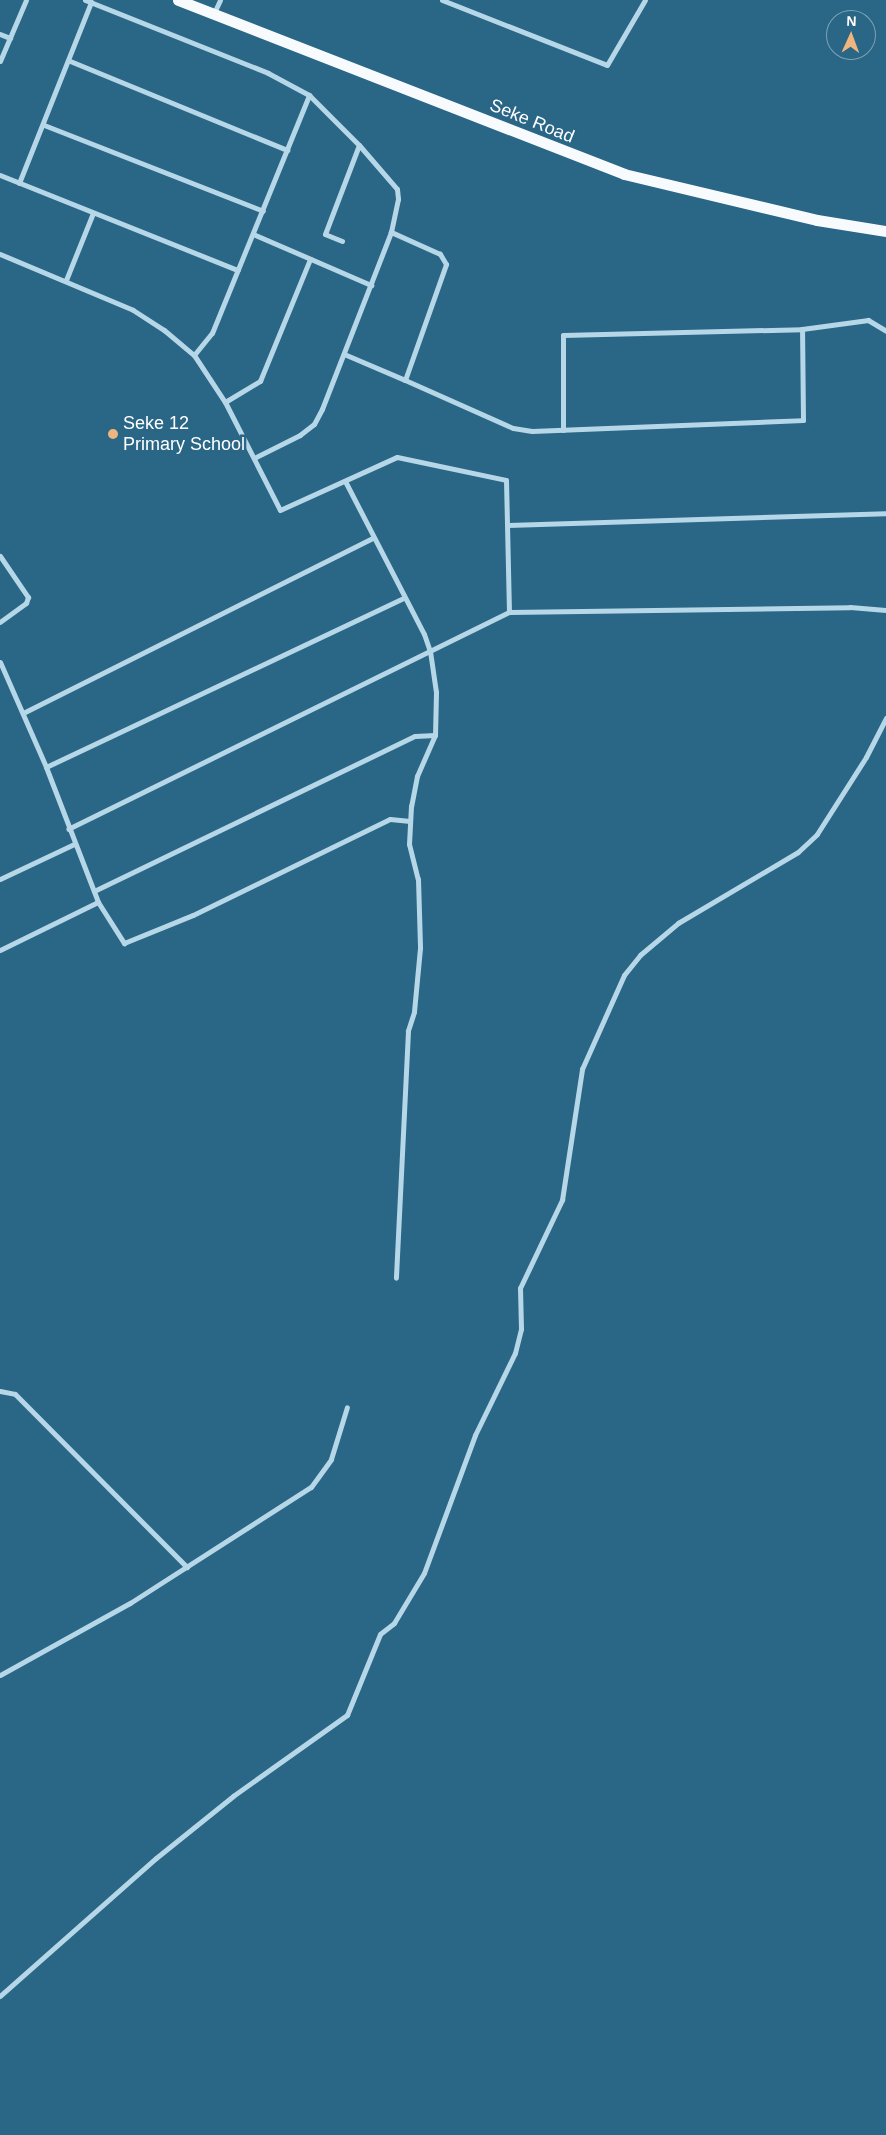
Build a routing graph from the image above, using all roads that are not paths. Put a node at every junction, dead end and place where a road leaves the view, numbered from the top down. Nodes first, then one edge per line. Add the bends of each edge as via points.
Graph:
1 (26, 0) edge
2 (85, 0) edge
3 (178, 0) edge
4 (220, 0) edge
5 (442, 0) edge
6 (645, 0) edge
7 (91, 2) junction
8 (214, 14) junction
9 (0, 34) edge
10 (10, 38) junction
11 (70, 61) junction
12 (0, 62) edge
13 (309, 95) junction
14 (44, 125) junction
15 (359, 144) junction
16 (287, 150) junction
17 (0, 175) edge
18 (19, 183) junction
19 (263, 211) junction
20 (94, 213) junction
21 (886, 231) edge
22 (392, 232) junction
23 (253, 234) junction
24 (342, 241) dead end
25 (0, 254) edge
26 (310, 259) junction
27 (238, 270) junction
28 (66, 280) junction
29 (371, 285) junction
30 (802, 329) junction
31 (886, 331) edge
32 (344, 354) junction
33 (194, 356) junction
34 (405, 380) junction
35 (225, 402) junction
36 (563, 430) junction
37 (254, 458) junction
38 (345, 481) junction
39 (886, 513) edge
40 (508, 524) junction
41 (373, 538) junction
42 (0, 556) edge
43 (404, 598) junction
44 (886, 610) edge
45 (509, 612) junction
46 (0, 622) edge
47 (430, 651) junction
48 (0, 662) edge
49 (23, 713) junction
50 (886, 718) edge
51 (435, 735) junction
52 (46, 767) junction
53 (410, 821) junction
54 (68, 829) junction
55 (74, 844) junction
56 (0, 879) edge
57 (94, 891) junction
58 (98, 902) junction
59 (0, 950) edge
60 (396, 1278) dead end
61 (0, 1391) edge
62 (347, 1407) dead end
63 (187, 1567) junction
64 (0, 1675) edge
65 (0, 1996) edge

1 - 10 street
2 - 7 street
3 - 8 main road, Seke Road
4 - 8 street
5 - 6 street via 607,65
7 - 11 street
7 - 13 street via 268,73
8 - 21 main road, Seke Road via 624,174 817,220
9 - 10 street
10 - 12 street
11 - 14 street
11 - 16 street
13 - 15 street
13 - 16 street
14 - 18 street
14 - 19 street
15 - 22 street via 397,189
15 - 24 street via 325,234
16 - 19 street
17 - 18 street
18 - 20 street
19 - 23 street
20 - 27 street
20 - 28 street
22 - 29 street
22 - 34 street via 440,254 446,264
23 - 26 street
23 - 27 street
25 - 28 street
26 - 29 street
26 - 35 street via 260,381
27 - 33 street via 212,333
28 - 33 street via 133,310 164,330
29 - 32 street
30 - 31 street via 868,320
30 - 36 street via 803,420
30 - 36 street via 563,335
32 - 34 street
32 - 37 street via 314,424 300,435
33 - 35 street
34 - 36 street via 513,428
35 - 37 street
37 - 38 street via 280,510
38 - 40 street via 397,457 506,480
38 - 41 street
39 - 40 street
40 - 45 street
41 - 43 street
41 - 49 street
42 - 46 street via 28,597 26,603
43 - 47 street
43 - 52 street
44 - 45 street via 850,607
45 - 47 street
47 - 51 street via 436,692
47 - 54 street
48 - 49 street
49 - 52 street
50 - 65 street via 818,834 798,852 678,923 640,954 624,975 582,1069 562,1200 520,1288 521,1329 515,1353 475,1435 424,1573 394,1622 380,1634 347,1715 233,1796 156,1858
51 - 53 street via 417,776
51 - 57 street via 415,736
52 - 54 street
53 - 58 street via 390,819 193,915 124,943
53 - 60 street via 409,844 418,879 420,948 414,1012 408,1031
54 - 55 street
55 - 56 street
55 - 57 street
57 - 58 street
58 - 59 street
61 - 63 street via 15,1394
62 - 63 street via 331,1459 311,1486
63 - 64 street

